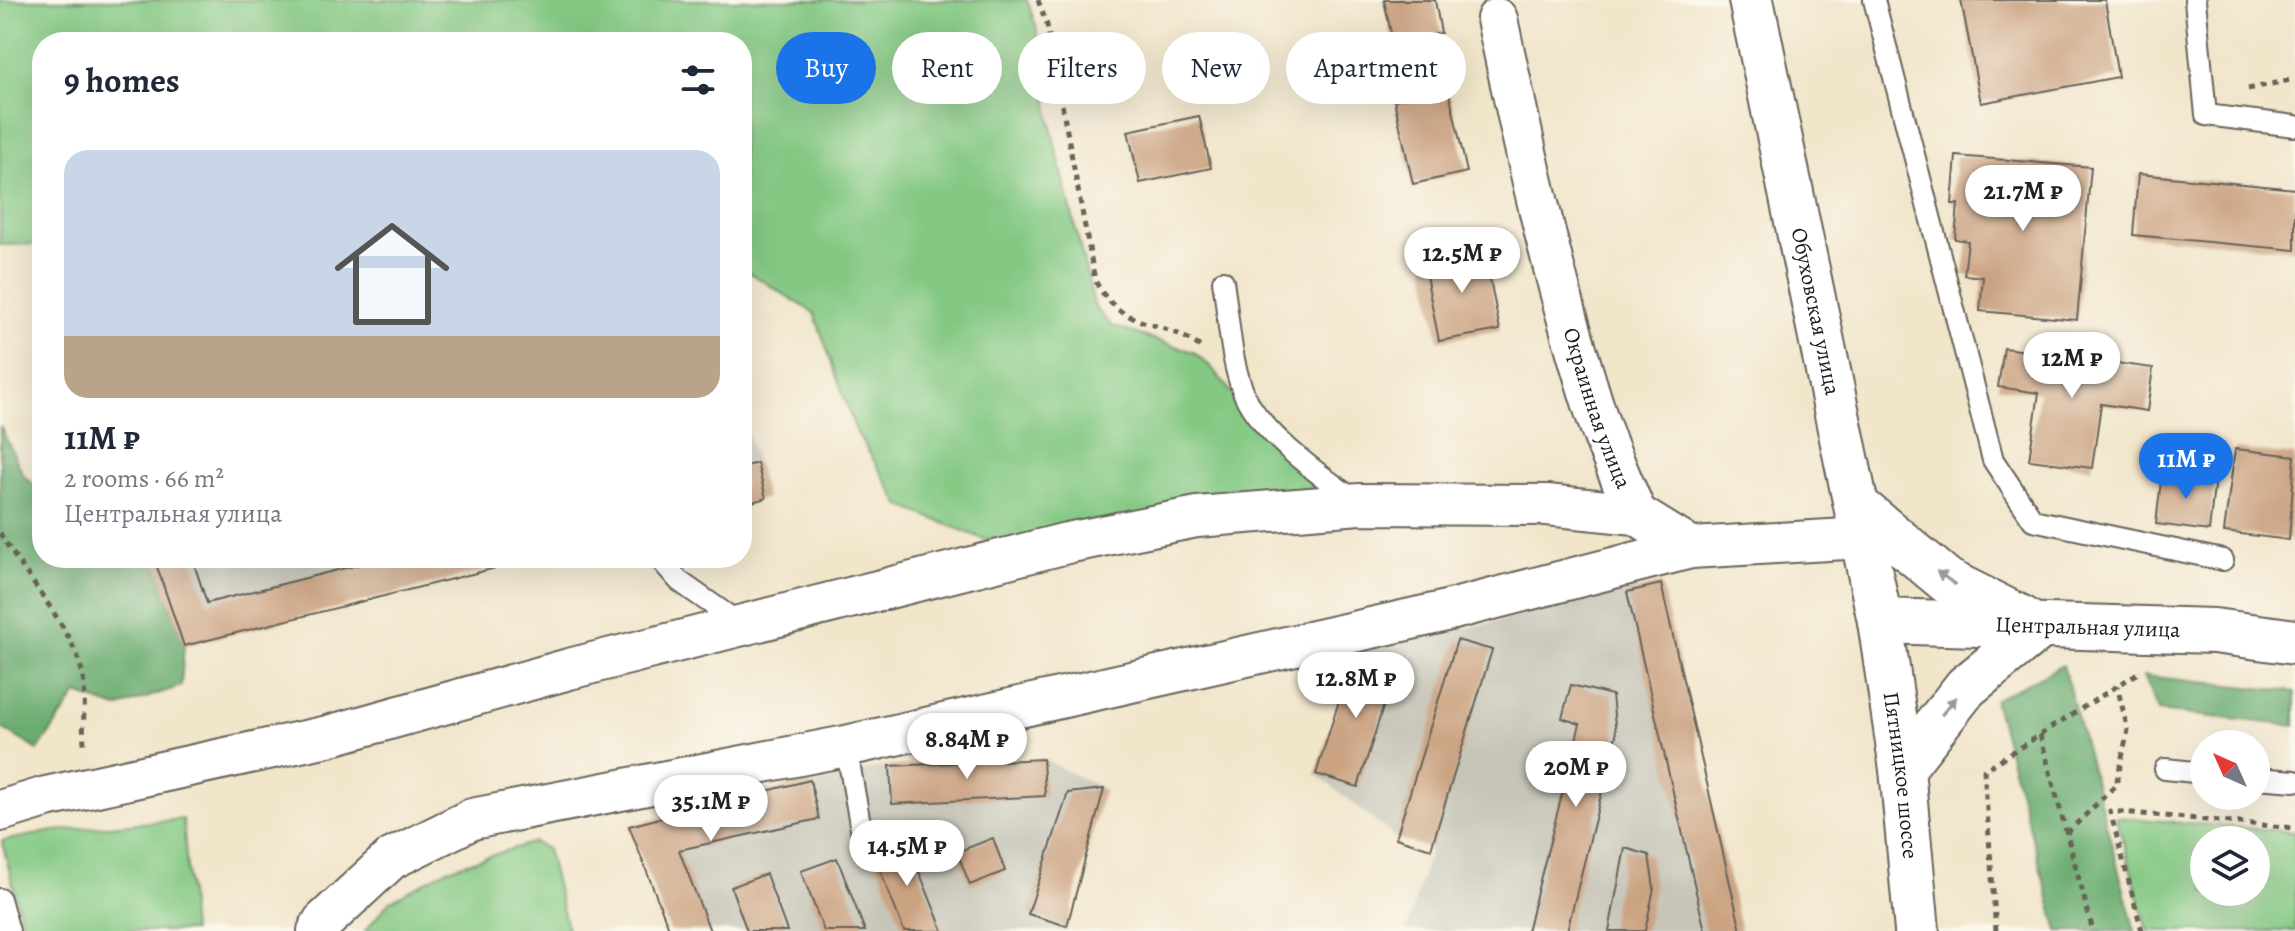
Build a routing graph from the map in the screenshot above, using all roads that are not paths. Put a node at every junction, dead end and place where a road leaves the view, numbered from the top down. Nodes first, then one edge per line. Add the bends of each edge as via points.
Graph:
1 (1751, 0) edge
2 (1874, 0) edge
3 (2195, 0) edge
4 (1497, 19) dead end
5 (2295, 126) edge
6 (1223, 281) dead end
7 (1360, 504) junction
8 (1636, 514) junction
9 (1861, 523) junction
10 (1691, 548) junction
11 (2223, 560) dead end
12 (668, 568) edge
13 (1880, 621) junction
14 (743, 626) junction
15 (2040, 627) junction
16 (2295, 642) edge
17 (846, 746) junction
18 (1902, 769) junction
19 (2165, 769) dead end
20 (2190, 772) edge
21 (2270, 779) edge
22 (2295, 781) edge
23 (0, 811) edge
24 (861, 829) dead end
25 (0, 899) edge
26 (9, 931) edge
27 (318, 931) edge
28 (1917, 931) edge

1 - 9 main road, Обуховская улица
2 - 11 lane via 1993,460 2033,520
3 - 5 lane via 2206,115
4 - 8 street, Окраинная улица via 1527,164 1573,338 1596,415
6 - 7 lane via 1245,397 1290,448
7 - 8 street via 1547,505
7 - 14 street via 1197,517 1081,540
8 - 10 street
9 - 10 street
9 - 13 main road, Обуховская улица
15 -> 9 main road via 1947,581
10 - 17 street via 1438,613
12 - 14 lane
13 - 15 main road, Центральная улица
13 - 18 main road, Пятницкое шоссе
14 - 23 street via 328,736
15 - 16 main road, Центральная улица via 2214,631
18 -> 15 main road via 1966,687
17 - 24 lane
17 - 27 street via 472,819 391,859
18 - 28 main road, Пятницкое шоссе
19 - 20 lane
21 - 22 lane
25 - 26 lane

